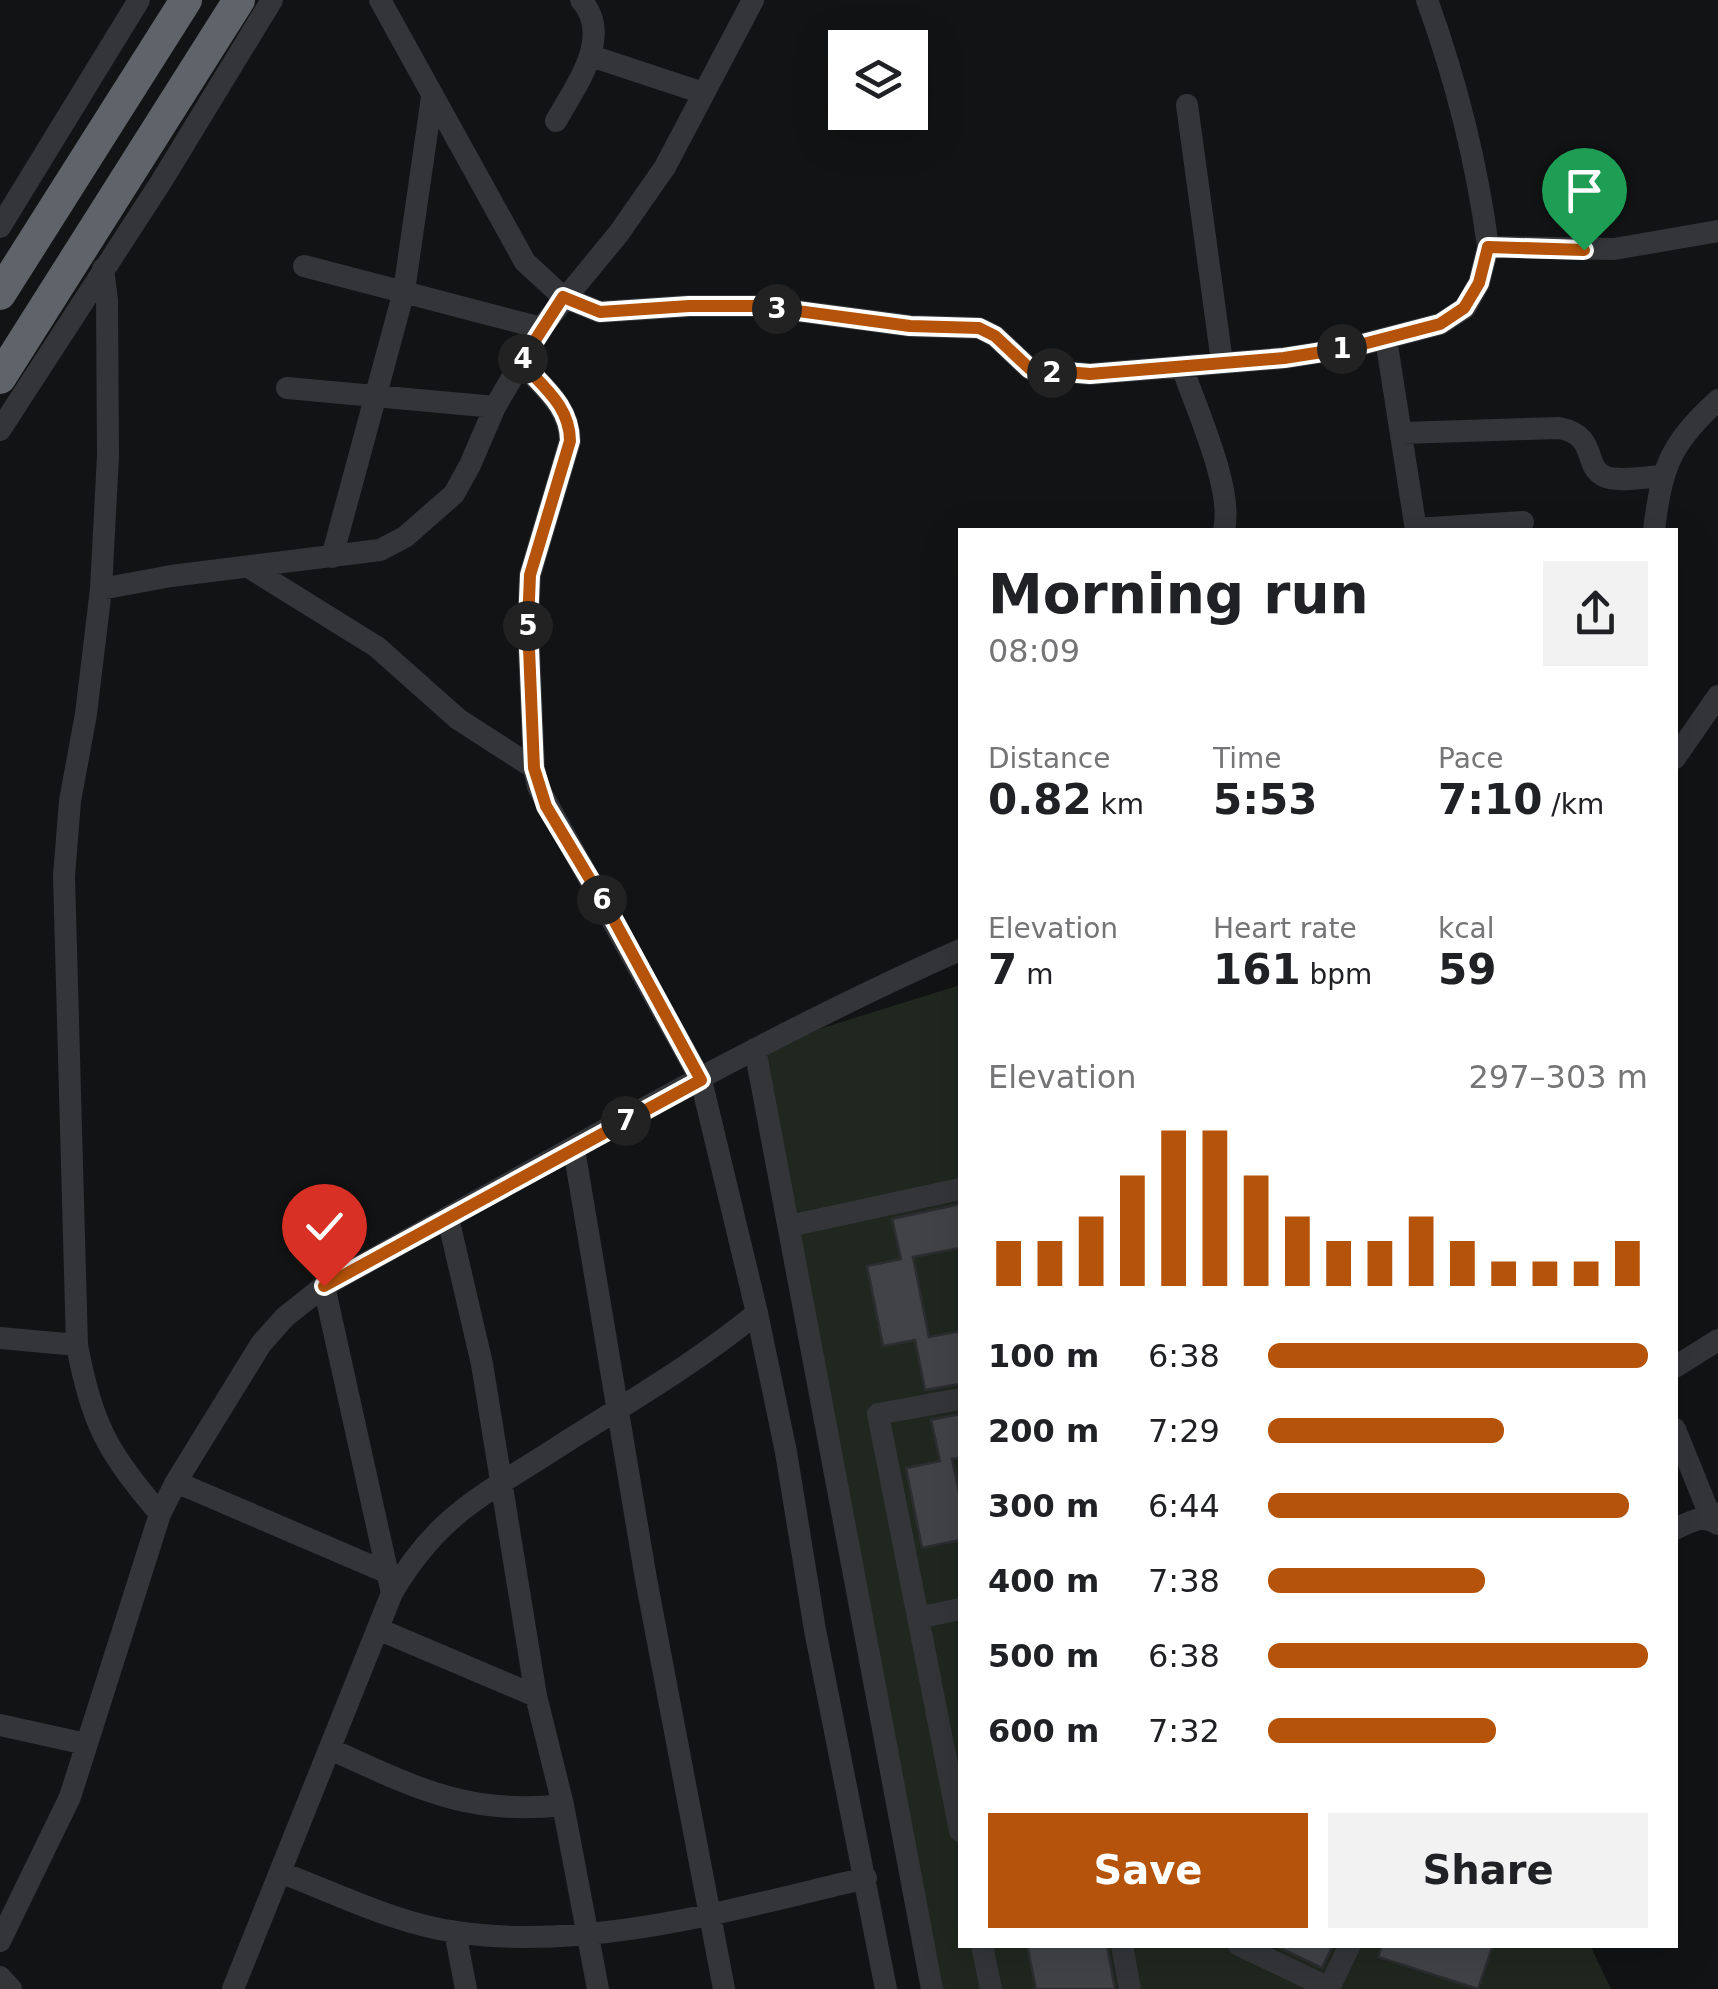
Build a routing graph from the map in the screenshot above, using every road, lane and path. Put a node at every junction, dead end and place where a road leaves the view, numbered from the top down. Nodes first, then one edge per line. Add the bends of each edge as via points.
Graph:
1 (139, 0) edge
2 (186, 0) edge
3 (240, 0) edge
4 (272, 0) edge
5 (380, 0) edge
6 (581, 0) edge
7 (753, 0) edge
8 (1427, 0) edge
9 (591, 56) junction
10 (703, 93) junction
11 (432, 97) junction
12 (1187, 104) dead end
13 (556, 121) dead end
14 (8, 195) edge
15 (0, 227) edge
16 (1718, 231) edge
17 (1488, 247) junction
18 (304, 266) dead end
19 (103, 269) junction
20 (404, 291) junction
21 (0, 294) edge
22 (563, 297) junction
23 (540, 328) junction
24 (1386, 340) junction
25 (521, 362) junction
26 (1222, 362) junction
27 (1182, 367) junction
28 (0, 378) edge
29 (288, 388) dead end
30 (378, 396) junction
31 (1718, 400) edge
32 (496, 407) junction
33 (0, 430) edge
34 (1402, 433) junction
35 (1662, 476) junction
36 (1523, 522) dead end
37 (1225, 528) edge
38 (1416, 528) edge
39 (1431, 528) edge
40 (1654, 528) edge
41 (332, 557) junction
42 (250, 568) junction
43 (100, 589) junction
44 (1718, 696) edge
45 (1678, 754) edge
46 (534, 768) junction
47 (958, 951) edge
48 (755, 1049) junction
49 (701, 1080) junction
50 (574, 1148) junction
51 (958, 1188) edge
52 (448, 1218) junction
53 (789, 1226) junction
54 (324, 1286) junction
55 (757, 1313) junction
56 (0, 1338) edge
57 (1718, 1340) edge
58 (77, 1345) junction
59 (1678, 1365) edge
60 (958, 1399) edge
61 (620, 1408) junction
62 (1678, 1436) edge
63 (176, 1482) junction
64 (500, 1482) junction
65 (160, 1514) junction
66 (1716, 1519) edge
67 (1678, 1528) edge
68 (390, 1583) junction
69 (958, 1608) edge
70 (918, 1618) junction
71 (378, 1629) junction
72 (536, 1696) junction
73 (0, 1724) edge
74 (86, 1744) junction
75 (330, 1749) junction
76 (954, 1767) edge
77 (563, 1805) junction
78 (958, 1810) edge
79 (282, 1873) junction
80 (866, 1878) junction
81 (8, 1908) edge
82 (712, 1913) junction
83 (454, 1932) junction
84 (588, 1934) junction
85 (0, 1942) edge
86 (983, 1948) edge
87 (1123, 1948) edge
88 (1244, 1948) edge
89 (1349, 1948) edge
90 (0, 1977) edge
91 (12, 1989) edge
92 (233, 1989) edge
93 (466, 1989) edge
94 (598, 1989) edge
95 (724, 1989) edge
96 (886, 1989) edge
97 (932, 1989) edge
98 (991, 1989) edge
99 (1130, 1989) edge

1 - 14 street
2 - 21 highway
3 - 28 highway
4 - 19 street
5 - 11 street
6 - 9 street via 593,18
7 - 10 street
8 - 17 street via 1447,55
9 - 10 street
9 - 13 street
10 - 22 street via 654,184
11 - 20 street
11 - 22 street via 516,248
12 - 26 street
14 - 15 street
16 - 17 street via 1614,249
17 - 24 street via 1464,308 1440,324
18 - 20 street
19 - 33 street
19 - 43 street via 108,456
20 - 23 street
20 - 30 street
22 - 23 street
22 - 27 street via 600,312 760,306 979,328 1030,369 1050,373
23 - 25 street
24 - 26 street
24 - 34 street
25 - 32 street
25 - 46 street via 566,412 570,427 530,575
26 - 27 street
27 - 37 street via 1225,493
29 - 30 street
30 - 32 street
30 - 41 street
31 - 35 street via 1676,443
32 - 41 street via 454,494 426,521 380,550
34 - 35 street via 1559,428 1584,439 1608,478
34 - 38 street
35 - 40 street
36 - 39 street
41 - 42 street
42 - 43 street
42 - 46 street via 377,648 458,719
43 - 58 street via 64,876
44 - 45 street
46 - 49 street via 546,806
47 - 48 street
48 - 49 street
48 - 53 street
49 - 50 street
49 - 55 street
50 - 52 street
50 - 61 street
51 - 53 street
52 - 54 street
52 - 64 street via 482,1364
53 - 97 street
54 - 63 street via 260,1344
54 - 68 street
55 - 61 street
55 - 80 street
56 - 58 street
57 - 59 street
58 - 65 street via 86,1397 103,1438
60 - 70 street via 878,1414
61 - 64 street
61 - 82 street via 656,1634
62 - 66 street
63 - 65 street
63 - 68 street
64 - 68 street via 450,1517
64 - 72 street
65 - 74 street
66 - 67 street
68 - 71 street
69 - 70 street
70 - 76 street
71 - 72 street
71 - 75 street
72 - 77 street
73 - 74 street
74 - 81 street via 70,1796
75 - 77 street via 459,1802
75 - 79 street
76 - 78 street
77 - 84 street
79 - 83 street
79 - 92 street
80 - 82 street
80 - 96 street
81 - 85 street
82 - 84 street
82 - 95 street
83 - 84 street
83 - 93 street
84 - 94 street
86 - 98 street
87 - 99 street
88 - 89 street via 1329,1988
90 - 91 street

